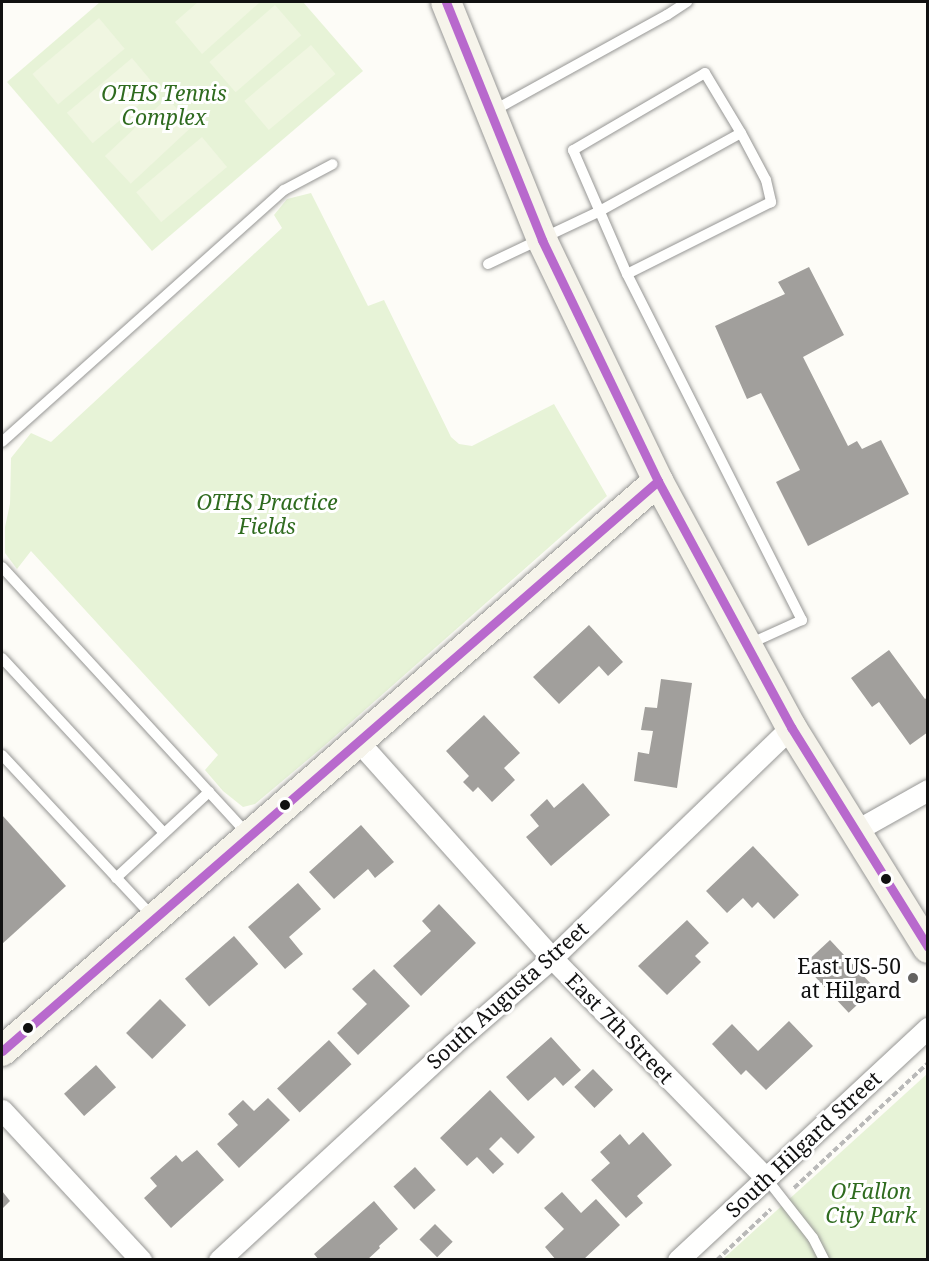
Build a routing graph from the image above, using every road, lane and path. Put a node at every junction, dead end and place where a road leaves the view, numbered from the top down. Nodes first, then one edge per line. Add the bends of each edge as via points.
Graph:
1 (446, 2) edge
2 (687, 2) edge
3 (489, 113) junction
4 (741, 133) junction
5 (333, 164) dead end
6 (598, 212) junction
7 (542, 240) junction
8 (488, 264) dead end
9 (627, 274) junction
10 (2, 442) edge
11 (658, 481) junction
12 (2, 567) edge
13 (747, 645) junction
14 (2, 658) edge
15 (791, 727) junction
16 (358, 741) junction
17 (2, 755) edge
18 (927, 790) edge
19 (209, 792) junction
20 (855, 831) junction
21 (164, 833) junction
22 (249, 836) junction
23 (116, 878) junction
24 (154, 918) junction
25 (927, 948) edge
26 (552, 958) junction
27 (927, 1028) edge
28 (2, 1051) edge
29 (927, 1064) edge
30 (2, 1110) edge
31 (766, 1178) junction
32 (782, 1199) junction
33 (141, 1260) edge
34 (219, 1260) edge
35 (678, 1260) edge
36 (717, 1260) edge
37 (824, 1260) edge

1 - 3 main road
2 - 3 lane
3 - 7 main road
4 - 6 lane
4 - 6 lane via 705,73 573,150
4 - 9 lane via 766,180 771,202
5 - 10 lane via 284,190
6 - 7 lane
6 - 9 lane
7 - 8 lane
7 - 11 main road
9 - 13 lane via 802,620
11 - 13 main road
11 - 16 main road
12 - 19 lane
13 - 15 main road
14 - 21 lane
15 - 20 main road
15 - 26 street, South Augusta Street
16 - 22 main road
16 - 26 street, East 7th Street
17 - 23 lane
18 - 20 street
19 - 21 lane
19 - 22 lane
20 - 25 main road
21 - 23 lane
22 - 24 main road
23 - 24 lane
24 - 28 main road
26 - 31 street, East 7th Street
26 - 34 street, South Augusta Street
27 - 31 street, South Hilgard Street
29 - 32 path
30 - 33 street
31 - 32 lane
31 - 35 street, South Hilgard Street
32 - 36 path
32 - 37 lane via 813,1238

